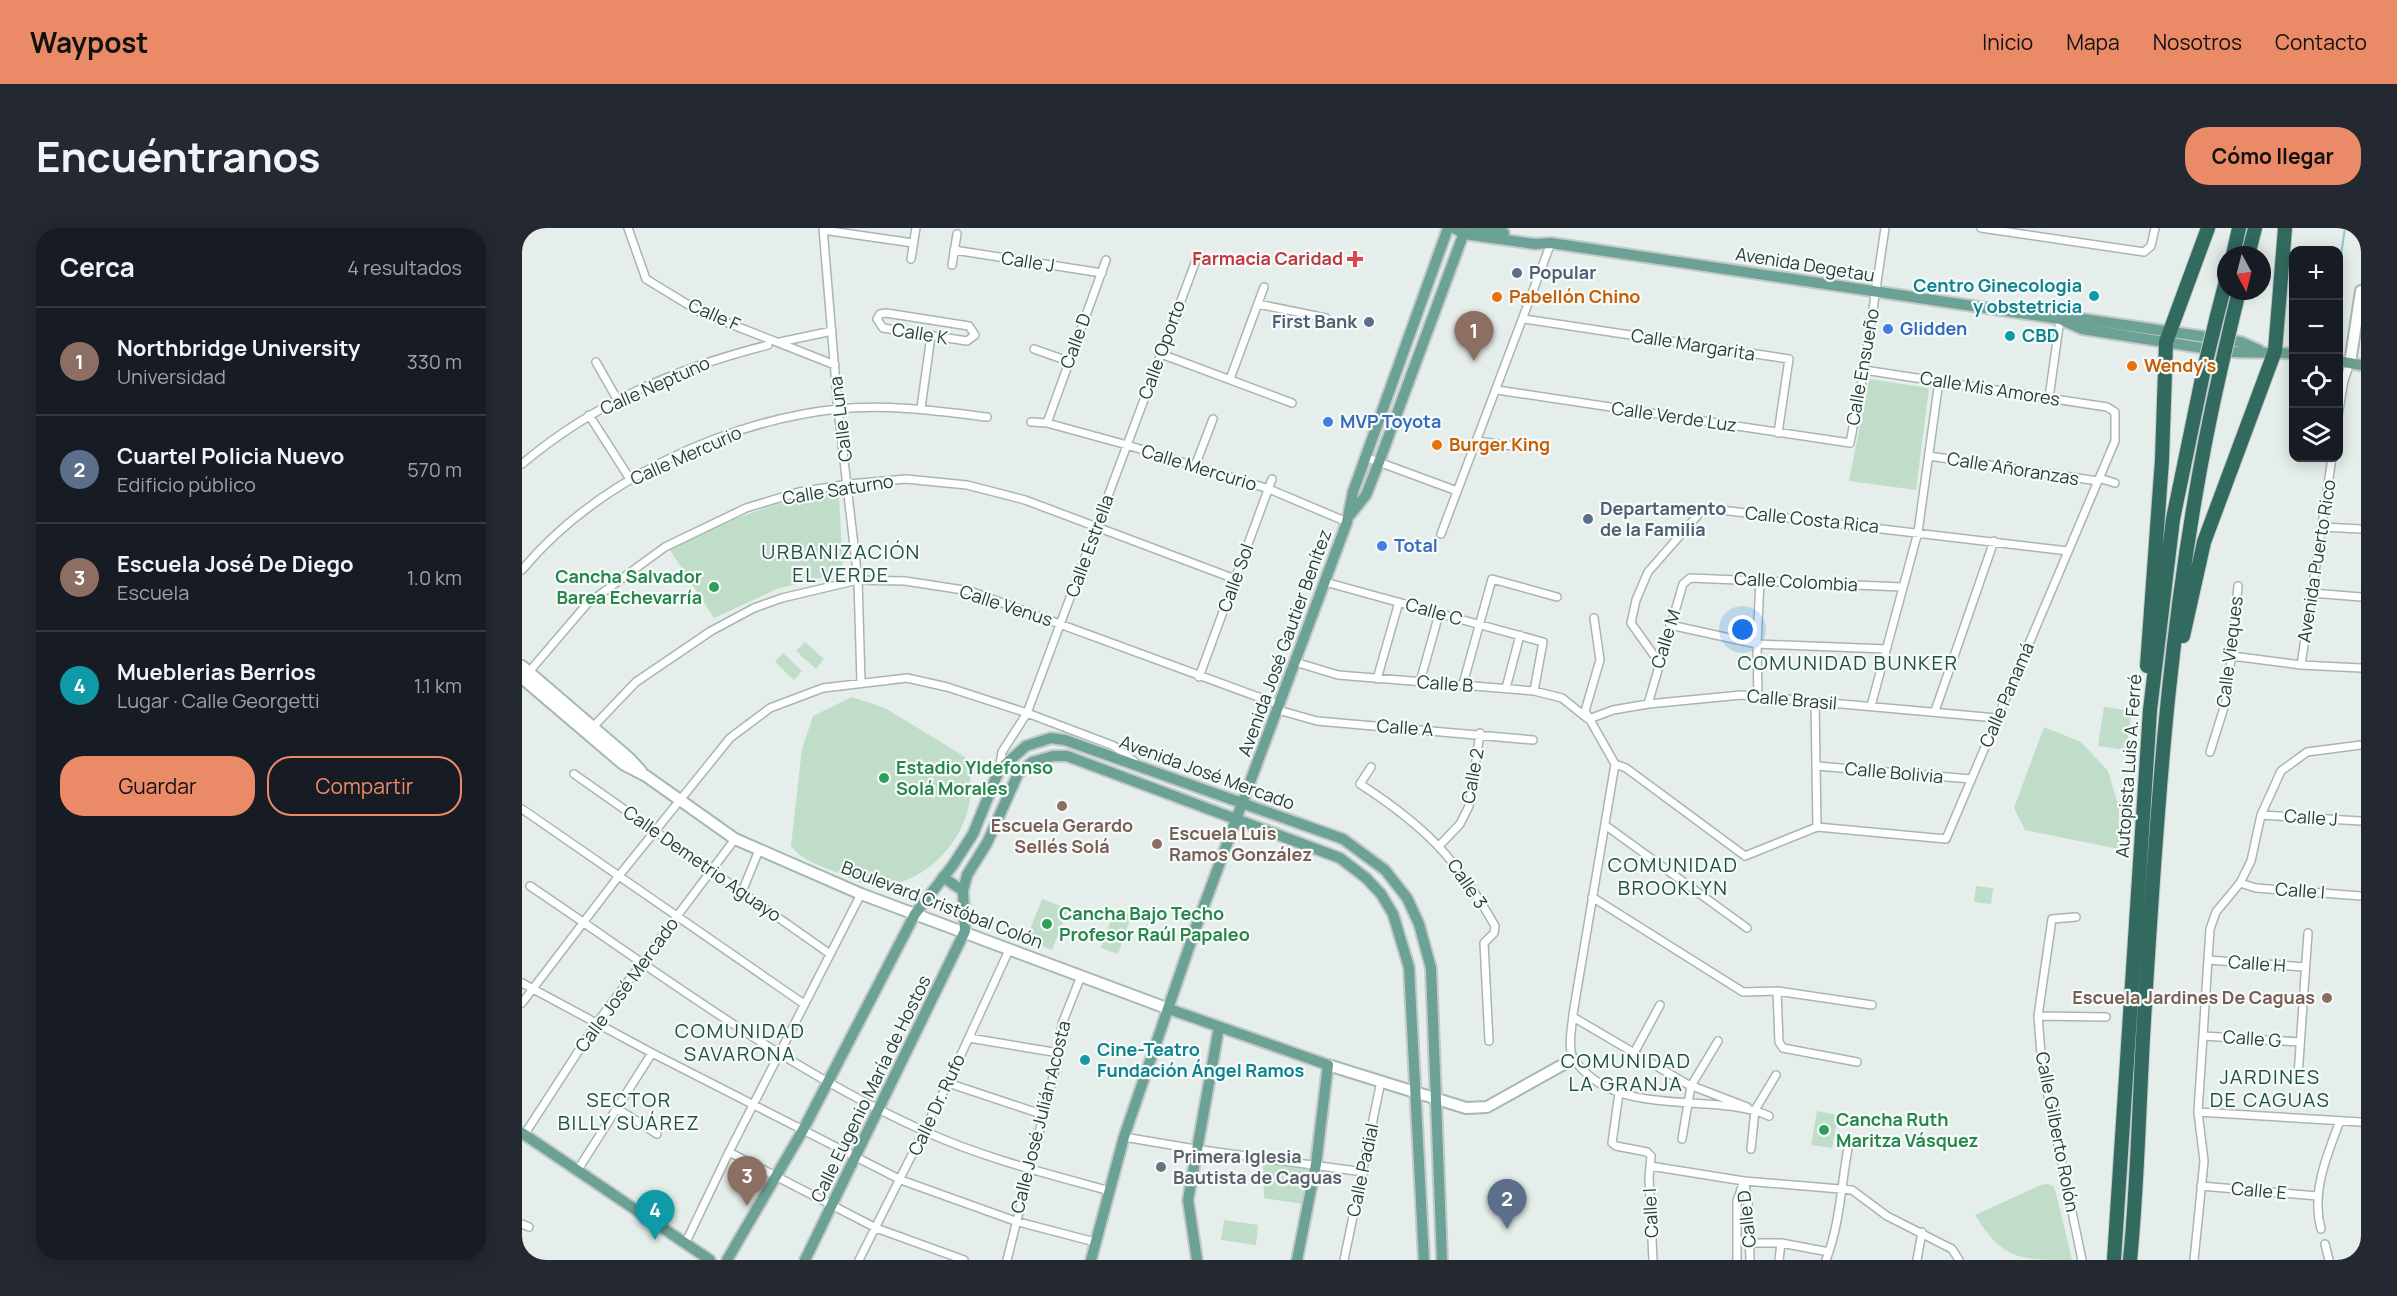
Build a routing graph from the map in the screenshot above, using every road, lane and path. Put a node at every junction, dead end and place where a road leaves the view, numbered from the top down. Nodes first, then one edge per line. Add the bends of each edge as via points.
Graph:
1 (628, 228) edge
2 (916, 228) edge
3 (1448, 228) edge
4 (1454, 228) edge
5 (1475, 228) edge
6 (1487, 228) edge
7 (1885, 228) edge
8 (1981, 228) edge
9 (2044, 228) edge
10 (2155, 228) edge
11 (2208, 228) edge
12 (2239, 228) edge
13 (2255, 228) edge
14 (2285, 228) edge
15 (823, 229) edge
16 (1465, 231) edge
17 (1505, 233) junction
18 (957, 234) dead end
19 (2047, 238) junction
20 (914, 243) junction
21 (1548, 243) junction
22 (2234, 246) edge
23 (2250, 246) edge
24 (954, 250) junction
25 (1198, 255) dead end
26 (911, 258) dead end
27 (1106, 260) dead end
28 (952, 265) dead end
29 (1102, 273) junction
30 (1264, 287) dead end
31 (2361, 291) edge
32 (1875, 292) junction
33 (2221, 300) edge
34 (2237, 300) edge
35 (1258, 304) junction
36 (1326, 318) dead end
37 (1524, 319) junction
38 (2060, 319) junction
39 (832, 330) junction
40 (931, 336) junction
41 (2167, 337) junction
42 (780, 342) junction
43 (768, 345) dead end
44 (1034, 349) dead end
45 (2275, 351) junction
46 (2289, 353) edge
47 (1161, 354) junction
48 (1068, 361) junction
49 (596, 362) dead end
50 (2356, 364) edge
51 (835, 365) junction
52 (1864, 370) junction
53 (1230, 379) junction
54 (1939, 381) junction
55 (1497, 390) junction
56 (2049, 398) junction
57 (616, 399) junction
58 (1292, 403) dead end
59 (921, 408) junction
60 (2339, 408) edge
61 (838, 409) junction
62 (2115, 412) joint
63 (589, 415) junction
64 (987, 417) dead end
65 (1213, 419) dead end
66 (1031, 422) dead end
67 (1047, 423) junction
68 (1778, 433) junction
69 (1477, 441) junction
70 (1850, 443) joint
71 (1126, 445) junction
72 (1520, 447) dead end
73 (1929, 456) junction
74 (1365, 457) junction
75 (1379, 462) junction
76 (2331, 462) edge
77 (522, 464) edge
78 (1195, 466) junction
79 (630, 479) junction
80 (1272, 479) dead end
81 (2098, 480) junction
82 (2115, 483) dead end
83 (849, 484) junction
84 (1269, 489) junction
85 (1457, 491) junction
86 (1348, 519) junction
87 (1096, 527) junction
88 (2322, 527) junction
89 (2361, 529) edge
90 (1918, 532) junction
91 (1440, 534) dead end
92 (1994, 541) junction
93 (2068, 551) junction
94 (522, 570) edge
95 (1690, 578) joint
96 (1236, 579) junction
97 (858, 580) junction
98 (1760, 580) junction
99 (1325, 582) junction
100 (2238, 586) dead end
101 (1902, 587) junction
102 (2312, 593) junction
103 (1557, 597) dead end
104 (2361, 597) edge
105 (1399, 602) junction
106 (1439, 614) junction
107 (1594, 618) dead end
108 (1061, 624) junction
109 (1479, 625) junction
110 (1670, 626) junction
111 (1520, 635) junction
112 (1756, 644) junction
113 (1886, 649) junction
114 (2232, 656) junction
115 (1295, 662) junction
116 (1658, 662) junction
117 (2301, 665) junction
118 (2361, 668) edge
119 (524, 674) edge
120 (1199, 677) junction
121 (1377, 680) junction
122 (861, 682) junction
123 (1420, 682) junction
124 (1463, 684) junction
125 (1506, 688) junction
126 (1534, 691) junction
127 (1758, 697) junction
128 (1815, 702) junction
129 (1648, 704) junction
130 (1871, 706) junction
131 (1279, 708) junction
132 (2150, 710) junction
133 (1935, 711) junction
134 (1028, 713) junction
135 (1997, 718) junction
136 (1589, 719) junction
137 (2166, 720) junction
138 (590, 730) junction
139 (1480, 733) junction
140 (1533, 740) dead end
141 (2361, 745) edge
142 (2210, 752) dead end
143 (1615, 764) junction
144 (1817, 766) junction
145 (1141, 767) junction
146 (1371, 767) dead end
147 (999, 770) junction
148 (574, 774) dead end
149 (1971, 779) junction
150 (679, 800) junction
151 (1244, 803) junction
152 (522, 808) edge
153 (2261, 814) junction
154 (1237, 820) junction
155 (2361, 821) edge
156 (1605, 825) junction
157 (1816, 827) junction
158 (654, 832) junction
159 (735, 839) junction
160 (1440, 845) junction
161 (759, 850) junction
162 (710, 872) junction
163 (618, 877) junction
164 (943, 877) junction
165 (2240, 883) junction
166 (530, 886) dead end
167 (963, 891) junction
168 (741, 892) junction
169 (861, 894) junction
170 (2361, 896) edge
171 (1592, 897) junction
172 (915, 914) junction
173 (676, 917) junction
174 (2076, 917) dead end
175 (584, 922) junction
176 (1747, 928) dead end
177 (965, 932) junction
178 (2308, 933) dead end
179 (1010, 948) junction
180 (830, 954) junction
181 (2208, 960) junction
182 (642, 962) junction
183 (2305, 967) junction
184 (1081, 976) junction
185 (522, 983) edge
186 (531, 989) junction
187 (1777, 991) junction
188 (522, 1003) edge
189 (804, 1005) junction
190 (1660, 1005) dead end
191 (1872, 1005) dead end
192 (1169, 1009) junction
193 (2038, 1016) junction
194 (1573, 1017) junction
195 (2106, 1017) dead end
196 (596, 1024) junction
197 (1219, 1027) junction
198 (2203, 1036) junction
199 (969, 1038) junction
200 (1489, 1041) dead end
201 (1718, 1041) dead end
202 (2300, 1042) junction
203 (652, 1053) junction
204 (1059, 1053) junction
205 (1634, 1053) junction
206 (778, 1055) junction
207 (1573, 1059) junction
208 (1857, 1062) dead end
209 (1328, 1065) junction
210 (1776, 1076) dead end
211 (2298, 1077) dead end
212 (828, 1081) junction
213 (1381, 1081) junction
214 (948, 1083) junction
215 (1691, 1086) junction
216 (1619, 1092) junction
217 (1415, 1093) junction
218 (1436, 1100) junction
219 (753, 1104) junction
220 (1686, 1104) junction
221 (881, 1108) junction
222 (618, 1109) junction
223 (1755, 1110) junction
224 (2198, 1112) junction
225 (1044, 1115) junction
226 (1769, 1116) dead end
227 (2340, 1121) junction
228 (2361, 1122) edge
229 (803, 1130) junction
230 (924, 1132) junction
231 (523, 1134) edge
232 (657, 1134) dead end
233 (1124, 1137) junction
234 (1682, 1139) dead end
235 (1848, 1148) dead end
236 (1195, 1149) junction
237 (1750, 1149) dead end
238 (729, 1152) junction
239 (856, 1157) junction
240 (1316, 1164) junction
241 (1650, 1166) junction
242 (1030, 1169) junction
243 (577, 1171) junction
244 (1364, 1172) junction
245 (777, 1178) junction
246 (901, 1180) junction
247 (1744, 1182) junction
248 (2201, 1186) junction
249 (1841, 1188) junction
250 (1110, 1191) junction
251 (2318, 1196) junction
252 (833, 1205) junction
253 (2116, 1219) junction
254 (1015, 1221) junction
255 (876, 1228) junction
256 (2321, 1229) dead end
257 (1922, 1232) junction
258 (1095, 1242) junction
259 (1780, 1243) junction
260 (685, 1244) junction
261 (1751, 1244) junction
262 (2325, 1244) dead end
263 (1829, 1252) junction
264 (2131, 1257) edge
265 (710, 1260) edge
266 (727, 1260) edge
267 (805, 1260) edge
268 (859, 1260) edge
269 (964, 1260) edge
270 (1007, 1260) edge
271 (1091, 1260) edge
272 (1197, 1260) edge
273 (1298, 1260) edge
274 (1344, 1260) edge
275 (1424, 1260) edge
276 (1442, 1260) edge
277 (1653, 1260) edge
278 (1737, 1260) edge
279 (1750, 1260) edge
280 (1779, 1260) edge
281 (1826, 1260) edge
282 (1917, 1260) edge
283 (1959, 1260) edge
284 (2082, 1260) edge
285 (2109, 1260) edge
286 (2114, 1260) edge
287 (2194, 1260) edge
288 (2329, 1260) edge

1 - 42 street, Calle F via 646,279 700,312
2 - 20 street
3 - 74 main road, Avenida José Gautier Benítez
4 - 16 main road, Avenida Degetau
5 - 17 main road, Avenida Degetau
6 - 17 main road
7 - 32 street, Calle Ensueño
8 - 19 street
9 - 19 street
10 - 19 street via 2151,246 2144,252
11 - 41 highway
12 - 22 highway
13 - 23 highway
14 - 45 highway
15 - 20 street
15 - 39 street, Calle Luna
16 - 21 main road, Avenida Degetau
16 - 75 main road, Avenida José Gautier Benítez
17 - 21 main road, Avenida Degetau
18 - 24 street
20 - 26 street
21 - 32 main road, Avenida Degetau
21 - 37 street
24 - 28 street
24 - 29 street, Calle J
25 - 47 street, Calle Oporto
27 - 29 street, Calle D
29 - 48 street, Calle D
30 - 35 street
31 - 50 street
32 - 38 main road, Avenida Degetau
32 - 52 street, Calle Ensueño
33 - 132 highway, Autopista Luis A. Ferré, bridge via 2172,528
34 - 137 highway, Autopista Luis A. Ferré, bridge via 2186,543
35 - 36 street
35 - 53 street
37 - 55 street
37 - 68 street, Calle Margarita via 1789,359
38 - 41 main road, Avenida Degetau via 2082,328
38 - 56 street
39 - 42 street
39 - 51 street, Calle Luna
40 - 40 street, Calle K via 883,328 877,319 886,313 969,326 975,335 967,341
40 - 59 street
41 - 45 main road, Avenida Degetau via 2240,353
41 - 132 highway via 2147,658
42 - 51 street, Calle F
43 - 57 street, Calle Neptuno via 696,365
44 - 48 street
45 - 46 main road, Avenida Degetau
45 - 137 highway via 2204,542
47 - 53 street
47 - 71 street, Calle Oporto
48 - 67 street, Calle D
49 - 57 street
50 - 60 street via 2344,380
51 - 61 street, Calle Luna
52 - 54 street, Calle Mis Amores
52 - 70 street, Calle Ensueño
53 - 58 street
54 - 56 street, Calle Mis Amores
54 - 73 street
55 - 68 street, Calle Verde Luz
55 - 69 street
56 - 62 street, Calle Mis Amores via 2107,407
57 - 63 street, Calle Neptuno
59 - 61 street, Calle Mercurio
59 - 64 street, Calle Mercurio
61 - 79 street, Calle Mercurio via 773,421 718,438
61 - 83 street, Calle Luna
62 - 81 street, Calle Panamá via 2115,441
63 - 77 street, Calle Neptuno
63 - 79 street
65 - 78 street
66 - 67 street, Calle Mercurio
67 - 71 street, Calle Mercurio
68 - 70 street, Calle Verde Luz
69 - 72 street
69 - 85 street
71 - 78 street, Calle Mercurio
71 - 87 street, Calle Estrella
73 - 81 street, Calle Añoranzas
73 - 90 street
74 - 75 street
74 - 86 main road, Avenida José Gautier Benítez
75 - 85 street
75 - 86 main road, Avenida José Gautier Benítez via 1366,495
76 - 88 street, Avenida Puerto Rico
78 - 84 street, Calle Mercurio
79 - 94 street, Calle Mercurio via 576,517
80 - 84 street, Calle Sol
81 - 82 street, Calle Añoranzas
81 - 93 street, Calle Panamá
83 - 87 street, Calle Saturno via 906,479 967,485 1025,500
83 - 97 street, Calle Luna
83 - 119 street, Calle Saturno via 799,492 746,508 665,547 587,604
84 - 86 street, Calle Mercurio
84 - 96 street, Calle Sol
85 - 91 street
86 - 99 main road, Avenida José Gautier Benítez
87 - 96 street, Calle Saturno
87 - 108 street, Calle Estrella
88 - 89 street
88 - 102 street, Avenida Puerto Rico
90 - 92 street, Calle Costa Rica
90 - 101 street
90 - 116 street, Calle Costa Rica via 1704,508 1648,572 1636,600 1631,623
92 - 93 street, Calle Costa Rica
92 - 133 street
93 - 135 street, Calle Panamá
95 - 98 street, Calle Colombia
95 - 110 street, Calle M via 1683,584
96 - 120 street, Calle Sol
97 - 108 street, Calle Venus via 904,581 970,591
97 - 122 street, Calle Luna
97 - 138 street, Calle Venus via 782,598 751,609 711,631 636,681
98 - 101 street, Calle Colombia
98 - 112 street
99 - 105 street, Calle C
99 - 115 main road, Avenida José Gautier Benítez
100 - 114 street, Calle Vieques
101 - 113 street
102 - 104 street
102 - 117 street, Avenida Puerto Rico
103 - 109 street via 1492,579
105 - 106 street, Calle C
105 - 121 street
106 - 109 street, Calle C
106 - 123 street
107 - 136 street via 1600,660 1586,711
108 - 120 street, Calle Venus
108 - 134 street, Calle Estrella
109 - 111 street, Calle C
109 - 124 street
110 - 112 street
110 - 116 street, Calle M
111 - 125 street
111 - 126 street, Calle C via 1543,642
112 - 113 street
112 - 127 street
113 - 130 street
114 - 117 street
114 - 142 street, Calle Vieques via 2227,698
115 - 121 street, Calle B via 1338,675
115 - 131 main road, Avenida José Gautier Benítez
116 - 129 street, Calle M
117 - 118 street
119 - 138 street, Boulevard Cristóbal Colón
120 - 131 street, Calle Venus
121 - 123 street, Calle B
122 - 134 street via 907,678
122 - 150 street via 822,688 770,708 730,738
123 - 124 street, Calle B
124 - 125 street, Calle B
125 - 126 street, Calle B
126 - 136 street, Calle B via 1562,698
127 - 128 street, Calle Brasil
127 - 129 street, Calle Brasil via 1741,695
128 - 130 street, Calle Brasil
128 - 144 street
129 - 136 street, Calle Brasil
130 - 133 street, Calle Brasil
131 - 139 street, Calle A via 1317,722
131 - 151 main road, Avenida José Gautier Benítez
132 - 253 highway, Autopista Luis A. Ferré
133 - 135 street, Calle Brasil
134 - 145 street via 1114,746
134 - 147 street, Calle Estrella via 1002,752
135 - 149 street, Calle Panamá
136 - 143 street
137 - 264 highway, Autopista Luis A. Ferré
138 - 150 street, Boulevard Cristóbal Colón via 623,764
139 - 140 street, Calle A
139 - 160 street, Calle 2 via 1470,806 1460,824
141 - 153 street via 2307,752 2280,771
143 - 156 street
143 - 157 street via 1626,768 1745,856
144 - 149 street, Calle Bolivia
144 - 157 street
145 - 147 main road, Avenida José Mercado via 1050,738 1026,746
145 - 151 main road, Avenida José Mercado
146 - 160 street, Calle 3 via 1360,784 1402,811
147 - 164 main road, Avenida José Mercado via 973,834
148 - 158 street, Calle Demetrio Aguayo
149 - 157 street, Calle Panamá via 1946,838
150 - 158 street
150 - 159 street, Boulevard Cristóbal Colón
151 - 154 main road, Avenida José Gautier Benítez
151 - 218 main road, Avenida José Mercado via 1343,838 1385,870 1407,898 1431,968
152 - 163 street
153 - 155 street, Calle J
153 - 165 street via 2251,861
154 - 167 main road, Avenida José Mercado via 1067,756 1053,756 1032,762 1018,774 987,843 967,875
154 - 192 main road, Avenida José Gautier Benítez
154 - 217 main road, Avenida José Mercado via 1340,858 1381,894 1393,914 1409,967
156 - 171 street
156 - 176 street
158 - 162 street, Calle Demetrio Aguayo
158 - 163 street
159 - 161 street, Boulevard Cristóbal Colón
159 - 162 street, Calle José Mercado
160 - 200 street, Calle 3 via 1471,884 1494,926 1494,933 1485,943
161 - 168 street
161 - 169 street, Boulevard Cristóbal Colón
162 - 168 street, Calle Demetrio Aguayo
162 - 173 street, Calle José Mercado
163 - 173 street
163 - 175 street
164 - 167 main road
164 - 172 main road, Avenida José Mercado
165 - 170 street, Calle I via 2256,888
165 - 181 street via 2216,912 2210,929
166 - 175 street
167 - 177 main road, Avenida José Mercado
168 - 180 street, Calle Demetrio Aguayo
169 - 172 street, Boulevard Cristóbal Colón
169 - 180 street
171 - 187 street via 1743,992
171 - 194 street
172 - 177 street, Boulevard Cristóbal Colón
172 - 212 main road, Avenida José Mercado
173 - 182 street, Calle José Mercado
173 - 189 street
174 - 193 street, Calle Gilberto Rolón via 2052,919
175 - 182 street
175 - 186 street
177 - 179 street, Boulevard Cristóbal Colón
177 - 221 main road, Calle Eugenio María de Hostos
178 - 183 street
179 - 184 street, Boulevard Cristóbal Colón
179 - 199 street, Calle Dr. Rufo
180 - 189 street
181 - 183 street, Calle H
181 - 198 street
182 - 196 street, Calle José Mercado
182 - 206 street
183 - 202 street
184 - 192 street, Boulevard Cristóbal Colón
184 - 204 street, Calle José Julián Acosta via 1062,1024
185 - 186 street
186 - 188 street
186 - 196 street
187 - 191 street
187 - 208 street via 1779,1042 1783,1048
189 - 206 street
190 - 205 street
192 - 197 main road, Boulevard Cristóbal Colón
192 - 233 main road, Avenida José Gautier Benítez
193 - 195 street
193 - 284 street, Calle Gilberto Rolón via 2042,1067
194 - 205 street
194 - 207 street
196 - 203 street
196 - 231 street, Calle José Mercado
197 - 209 main road, Boulevard Cristóbal Colón
197 - 236 main road
198 - 202 street, Calle G
198 - 224 street
199 - 204 street
199 - 214 street, Calle Dr. Rufo
201 - 215 street
202 - 211 street
203 - 219 street
203 - 222 street
204 - 225 street, Calle José Julián Acosta
205 - 215 street
206 - 212 street
206 - 219 street
207 - 216 street via 1598,1082
207 - 218 street, Boulevard Cristóbal Colón via 1487,1107 1466,1108
209 - 213 street, Boulevard Cristóbal Colón
209 - 240 main road
210 - 223 street
212 - 221 street
212 - 229 main road, Avenida José Mercado
213 - 217 street, Boulevard Cristóbal Colón
213 - 244 street, Calle Padial
214 - 225 street
214 - 230 street, Calle Dr. Rufo
215 - 220 street
215 - 223 street
216 - 220 street
216 - 241 street via 1612,1143 1647,1152 1651,1156
217 - 218 street, Boulevard Cristóbal Colón
217 - 275 main road, Avenida José Mercado
218 - 276 main road, Avenida José Mercado
219 - 229 street
219 - 238 street
220 - 223 street
220 - 234 street
221 - 230 street
221 - 239 main road, Calle Eugenio María de Hostos
222 - 232 street
222 - 243 street
223 - 226 street
223 - 237 street
224 - 227 street
224 - 248 street via 2204,1161
225 - 242 street, Calle José Julián Acosta
227 - 228 street
227 - 251 street via 2324,1163
229 - 239 street
229 - 245 main road, Avenida José Mercado
230 - 242 street
230 - 246 street, Calle Dr. Rufo
231 - 243 main road
233 - 236 street
233 - 250 main road, Avenida José Gautier Benítez
235 - 249 street
236 - 240 street
236 - 272 main road via 1188,1200
238 - 245 street
238 - 260 street
239 - 246 street
239 - 252 main road, Calle Eugenio María de Hostos
240 - 244 street
240 - 273 main road
241 - 247 street
241 - 277 street, Calle I
242 - 250 street
242 - 254 street, Calle José Julián Acosta
243 - 260 main road
244 - 274 street, Calle Padial
245 - 252 street
245 - 266 main road, Avenida José Mercado
246 - 254 street
246 - 255 street, Calle Dr. Rufo
247 - 249 street
247 - 261 street, Calle D
247 - 278 street, Calle D via 1737,1201
248 - 251 street, Calle E
248 - 287 street
249 - 257 street via 1852,1190 1887,1216
249 - 263 street via 1839,1216
250 - 258 main road, Avenida José Gautier Benítez
251 - 256 street
252 - 255 street
252 - 267 main road, Calle Eugenio María de Hostos
253 - 285 highway
253 - 286 highway, Autopista Luis A. Ferré
254 - 258 street
254 - 270 street, Calle José Julián Acosta
255 - 268 street, Calle Dr. Rufo
255 - 269 street
257 - 282 street
257 - 283 street via 1952,1249
258 - 271 main road, Avenida José Gautier Benítez
259 - 261 street
259 - 263 street
259 - 280 street
260 - 265 main road
261 - 279 street, Calle D
262 - 288 street
263 - 281 street

